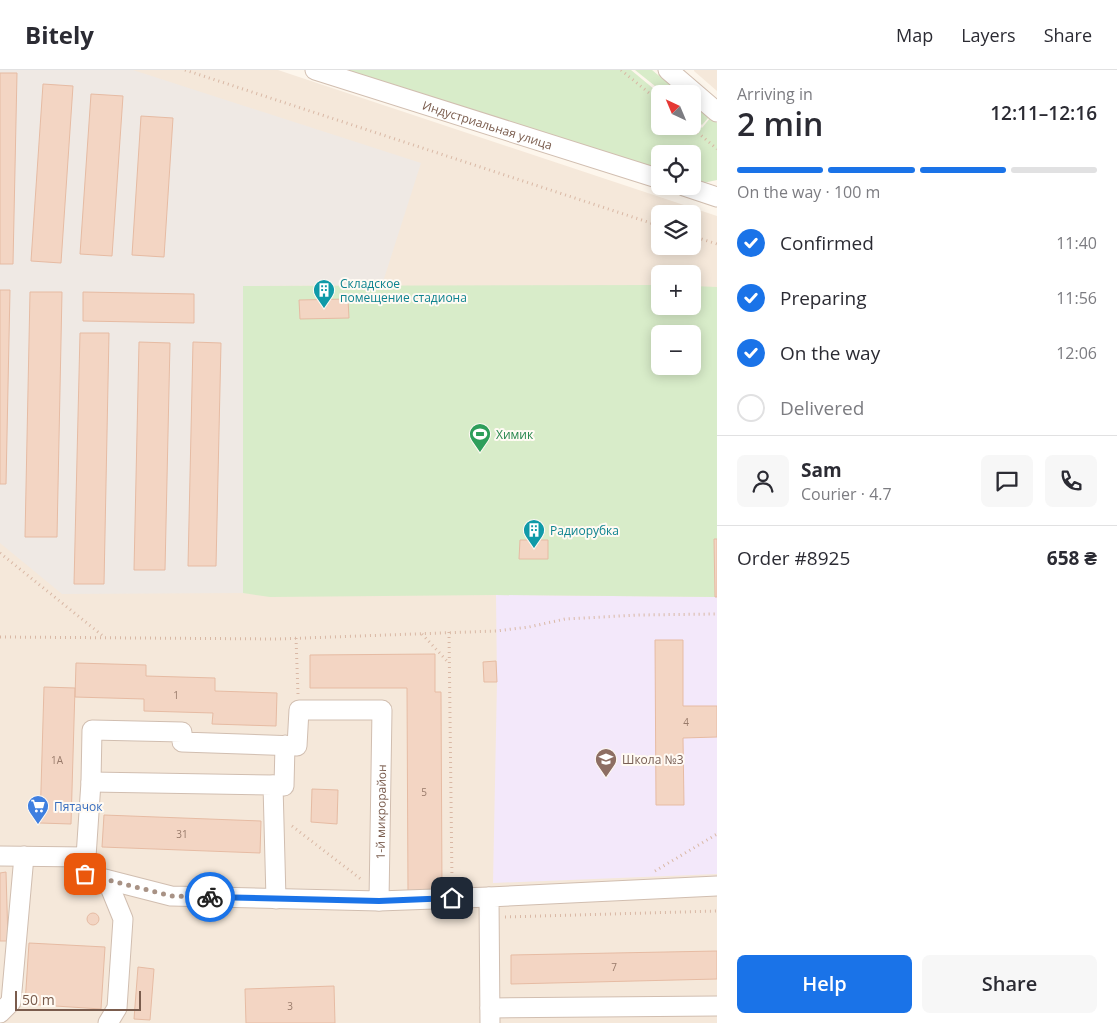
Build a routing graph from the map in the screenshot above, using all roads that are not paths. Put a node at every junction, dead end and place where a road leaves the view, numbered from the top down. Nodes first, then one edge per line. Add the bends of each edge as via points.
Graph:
1 (315, 70) edge
2 (668, 70) edge
3 (716, 109) edge
4 (651, 176) edge
5 (701, 192) edge
6 (717, 197) edge
7 (285, 745) junction
8 (91, 782) junction
9 (273, 785) junction
10 (0, 856) edge
11 (24, 856) junction
12 (86, 857) junction
13 (107, 880) junction
14 (717, 886) edge
15 (379, 897) junction
16 (489, 897) junction
17 (276, 899) junction
18 (717, 1006) edge
19 (0, 1012) edge
20 (490, 1015) edge
21 (108, 1023) edge

1 - 4 street, Индустриальная улица
2 - 3 street
5 - 6 street
7 - 8 street via 182,742 182,732 92,730
7 - 9 street via 284,786
7 - 15 street, 1-й микрорайон via 298,746 299,710 382,710
8 - 9 street
8 - 12 street
9 - 17 street
10 - 11 street
11 - 12 street
11 - 19 street via 11,1002
12 - 13 street via 85,874
13 - 17 street via 171,896
13 - 21 street via 123,919 117,1008
14 - 16 street
15 - 16 street
15 - 17 street
16 - 20 street
18 - 20 street

